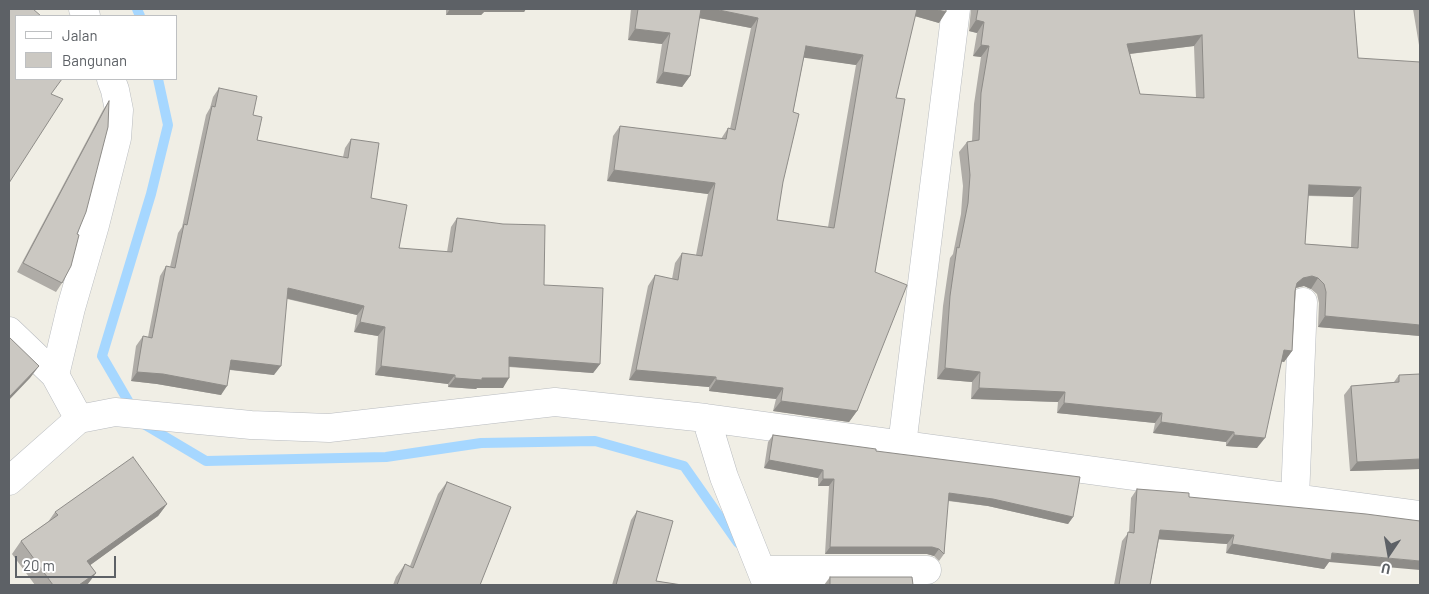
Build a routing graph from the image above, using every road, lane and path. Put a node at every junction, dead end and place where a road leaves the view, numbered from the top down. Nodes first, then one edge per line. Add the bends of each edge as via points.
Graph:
1 (956, 9) edge
2 (111, 80) edge
3 (1303, 302) dead end
4 (9, 331) edge
5 (55, 375) junction
6 (706, 418) junction
7 (79, 419) junction
8 (902, 445) junction
9 (9, 481) edge
10 (1295, 498) junction
11 (1420, 515) edge
12 (927, 570) dead end
13 (765, 578) edge

1 - 8 street
2 - 5 street via 119,110 117,138
3 - 10 street
4 - 5 street
5 - 7 street
6 - 7 street via 555,402 329,428 251,425 115,412
6 - 8 street
6 - 13 street via 724,477
7 - 9 street
8 - 10 street
10 - 11 street
12 - 13 street

